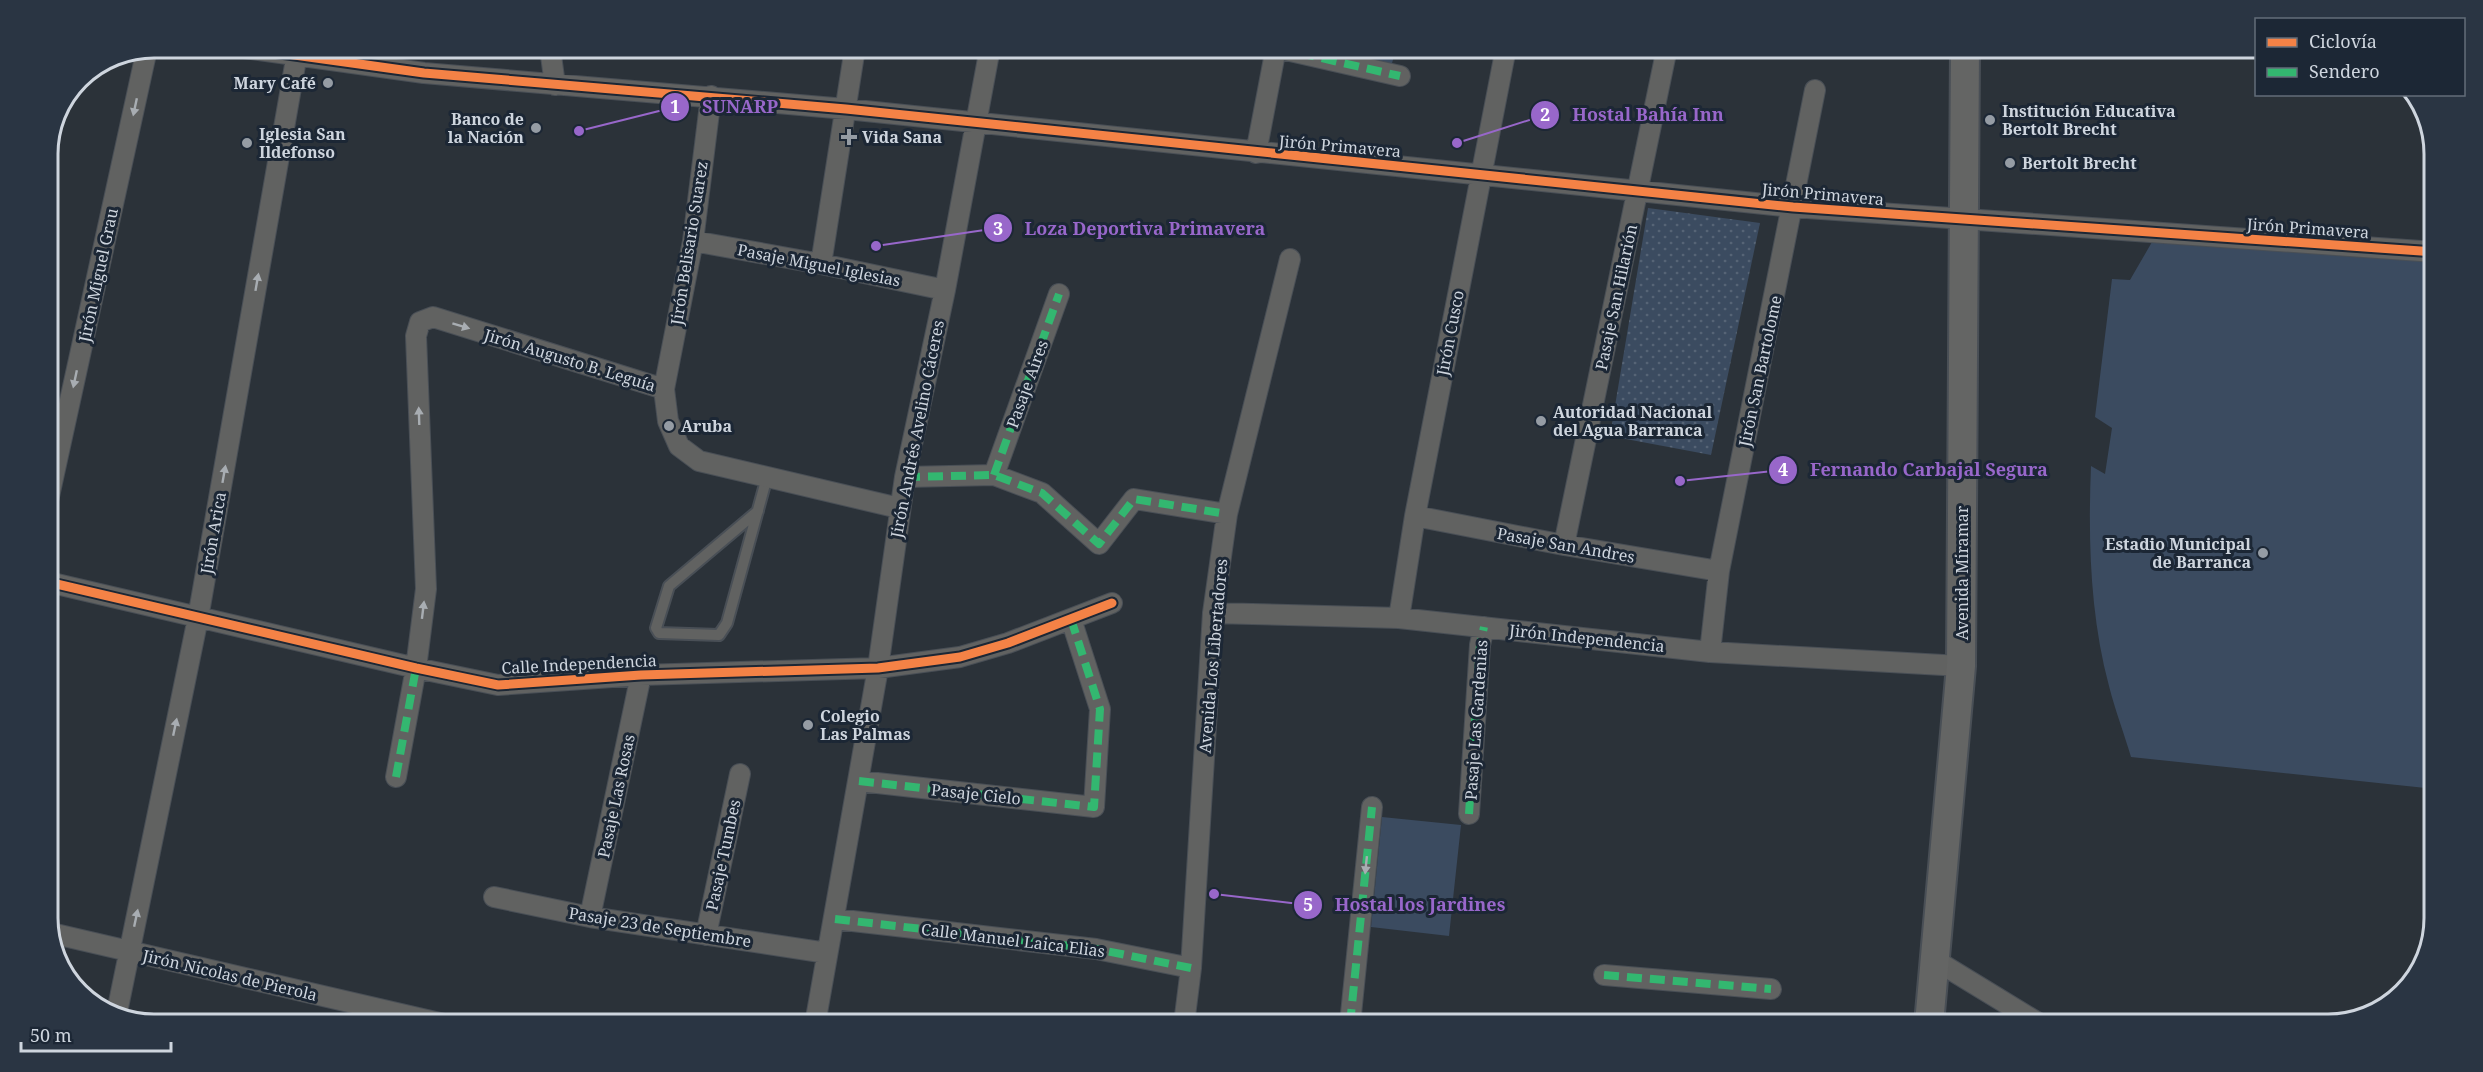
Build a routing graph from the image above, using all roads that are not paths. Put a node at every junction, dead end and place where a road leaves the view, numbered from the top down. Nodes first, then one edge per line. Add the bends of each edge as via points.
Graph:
1 (297, 58) edge
2 (334, 58) edge
3 (551, 58) edge
4 (854, 58) edge
5 (988, 58) edge
6 (1275, 58) edge
7 (1321, 58) edge
8 (1504, 58) edge
9 (1665, 58) edge
10 (1965, 58) edge
11 (145, 59) edge
12 (1400, 76) dead end
13 (555, 85) junction
14 (1815, 90) dead end
15 (711, 96) junction
16 (846, 109) junction
17 (977, 124) junction
18 (1256, 153) junction
19 (1481, 174) junction
20 (1638, 190) junction
21 (1793, 207) junction
22 (1963, 219) junction
23 (693, 241) junction
24 (2424, 251) edge
25 (1290, 259) dead end
26 (820, 264) junction
27 (945, 290) junction
28 (1059, 294) dead end
29 (664, 389) junction
30 (59, 451) edge
31 (994, 475) junction
32 (767, 477) junction
33 (905, 477) junction
34 (899, 508) junction
35 (758, 511) junction
36 (1227, 514) junction
37 (1415, 516) junction
38 (1563, 545) junction
39 (1719, 571) junction
40 (59, 585) edge
41 (1112, 603) dead end
42 (1213, 613) junction
43 (198, 618) junction
44 (1399, 618) junction
45 (1071, 619) junction
46 (1484, 627) junction
47 (1710, 652) junction
48 (1961, 666) junction
49 (417, 668) junction
50 (878, 668) junction
51 (641, 675) junction
52 (740, 774) dead end
53 (396, 777) dead end
54 (858, 781) junction
55 (1372, 807) dead end
56 (1469, 814) dead end
57 (494, 897) dead end
58 (590, 917) junction
59 (835, 919) junction
60 (60, 935) edge
61 (706, 935) junction
62 (129, 951) junction
63 (827, 953) junction
64 (1935, 960) junction
65 (1191, 968) junction
66 (1604, 975) dead end
67 (1771, 989) dead end
68 (122, 1008) edge
69 (401, 1014) edge
70 (817, 1014) edge
71 (1185, 1014) edge
72 (1351, 1014) edge
73 (1930, 1014) edge
74 (2024, 1014) edge

43 -> 1 street, Jirón Arica
2 - 13 street, Jirón Primavera via 424,73
3 - 13 street
4 - 16 street
5 - 17 street, Jirón Andrés Avelino Cáceres
6 - 18 street
7 - 12 street
8 - 19 street, Jirón Cusco
9 - 20 street, Pasaje San Hilarión
10 - 22 street, Avenida Miramar
11 -> 30 street, Jirón Miguel Grau
13 - 15 street, Jirón Primavera
14 - 21 street, Jirón San Bartolome
15 - 16 street, Jirón Primavera
15 - 23 street, Jirón Belisario Suarez
16 - 17 street, Jirón Primavera
16 - 26 street
17 - 18 street, Jirón Primavera
17 - 27 street, Jirón Andrés Avelino Cáceres
18 - 19 street, Jirón Primavera
19 - 20 street, Jirón Primavera
19 - 37 street, Jirón Cusco
20 - 21 street, Jirón Primavera
20 - 38 street, Pasaje San Hilarión
21 - 22 street, Jirón Primavera
21 - 39 street, Jirón San Bartolome
22 - 24 street, Jirón Primavera
22 - 48 street, Avenida Miramar
23 - 26 street, Pasaje Miguel Iglesias
23 - 29 street, Jirón Belisario Suarez
25 - 36 street, Avenida Los Libertadores
26 - 27 street, Pasaje Miguel Iglesias
27 - 33 street, Jirón Andrés Avelino Cáceres
28 - 31 street, Pasaje Aires
29 - 32 street, Jirón Augusto B. Leguía via 668,421 679,446 699,461
49 -> 29 street, Jirón Augusto B. Leguía via 426,589 416,336 420,322 434,317
31 - 33 street
31 - 36 street via 1041,493 1098,544 1134,499
32 - 34 street, Jirón Augusto B. Leguía
32 - 35 lane
33 - 34 street, Jirón Andrés Avelino Cáceres
34 - 50 street, Jirón Andrés Avelino Cáceres
35 - 35 lane via 669,586 656,628 659,633 719,635
36 - 42 street, Avenida Los Libertadores
37 - 38 street, Pasaje San Andres
37 - 44 street, Jirón Cusco
38 - 39 street, Pasaje San Andres
39 - 47 street, Jirón San Bartolome
40 - 43 street, Calle Independencia
41 - 45 street, Calle Independencia
42 - 44 street, Jirón Independencia
42 - 65 street, Avenida Los Libertadores
43 - 49 street, Calle Independencia
62 -> 43 street, Jirón Arica
44 - 46 street, Jirón Independencia
45 - 50 street, Calle Independencia via 960,657
45 - 54 street, Pasaje Cielo via 1100,709 1094,807
46 - 47 street, Jirón Independencia
46 - 56 street, Pasaje Las Gardenias
47 - 48 street, Jirón Independencia
48 - 64 street, Avenida Miramar
49 - 51 street, Calle Independencia via 498,685
49 - 53 street
50 - 51 street, Calle Independencia
50 - 54 street, Jirón Andrés Avelino Cáceres
51 - 58 street, Pasaje Las Rosas
52 - 61 street, Pasaje Tumbes
54 - 59 street, Jirón Andrés Avelino Cáceres
55 -> 72 street
57 - 58 street, Pasaje 23 de Septiembre
58 - 61 street, Pasaje 23 de Septiembre
59 - 63 street, Jirón Andrés Avelino Cáceres
59 - 65 street, Calle Manuel Laica Elias via 1096,949
60 - 62 street, Jirón Nicolas de Pierola
61 - 63 street, Pasaje 23 de Septiembre
62 - 68 street, Jirón Arica
62 - 69 street, Jirón Nicolas de Pierola
63 - 70 street, Jirón Andrés Avelino Cáceres
64 - 73 street, Avenida Miramar
64 - 74 street
65 - 71 street, Avenida Los Libertadores
66 - 67 street

